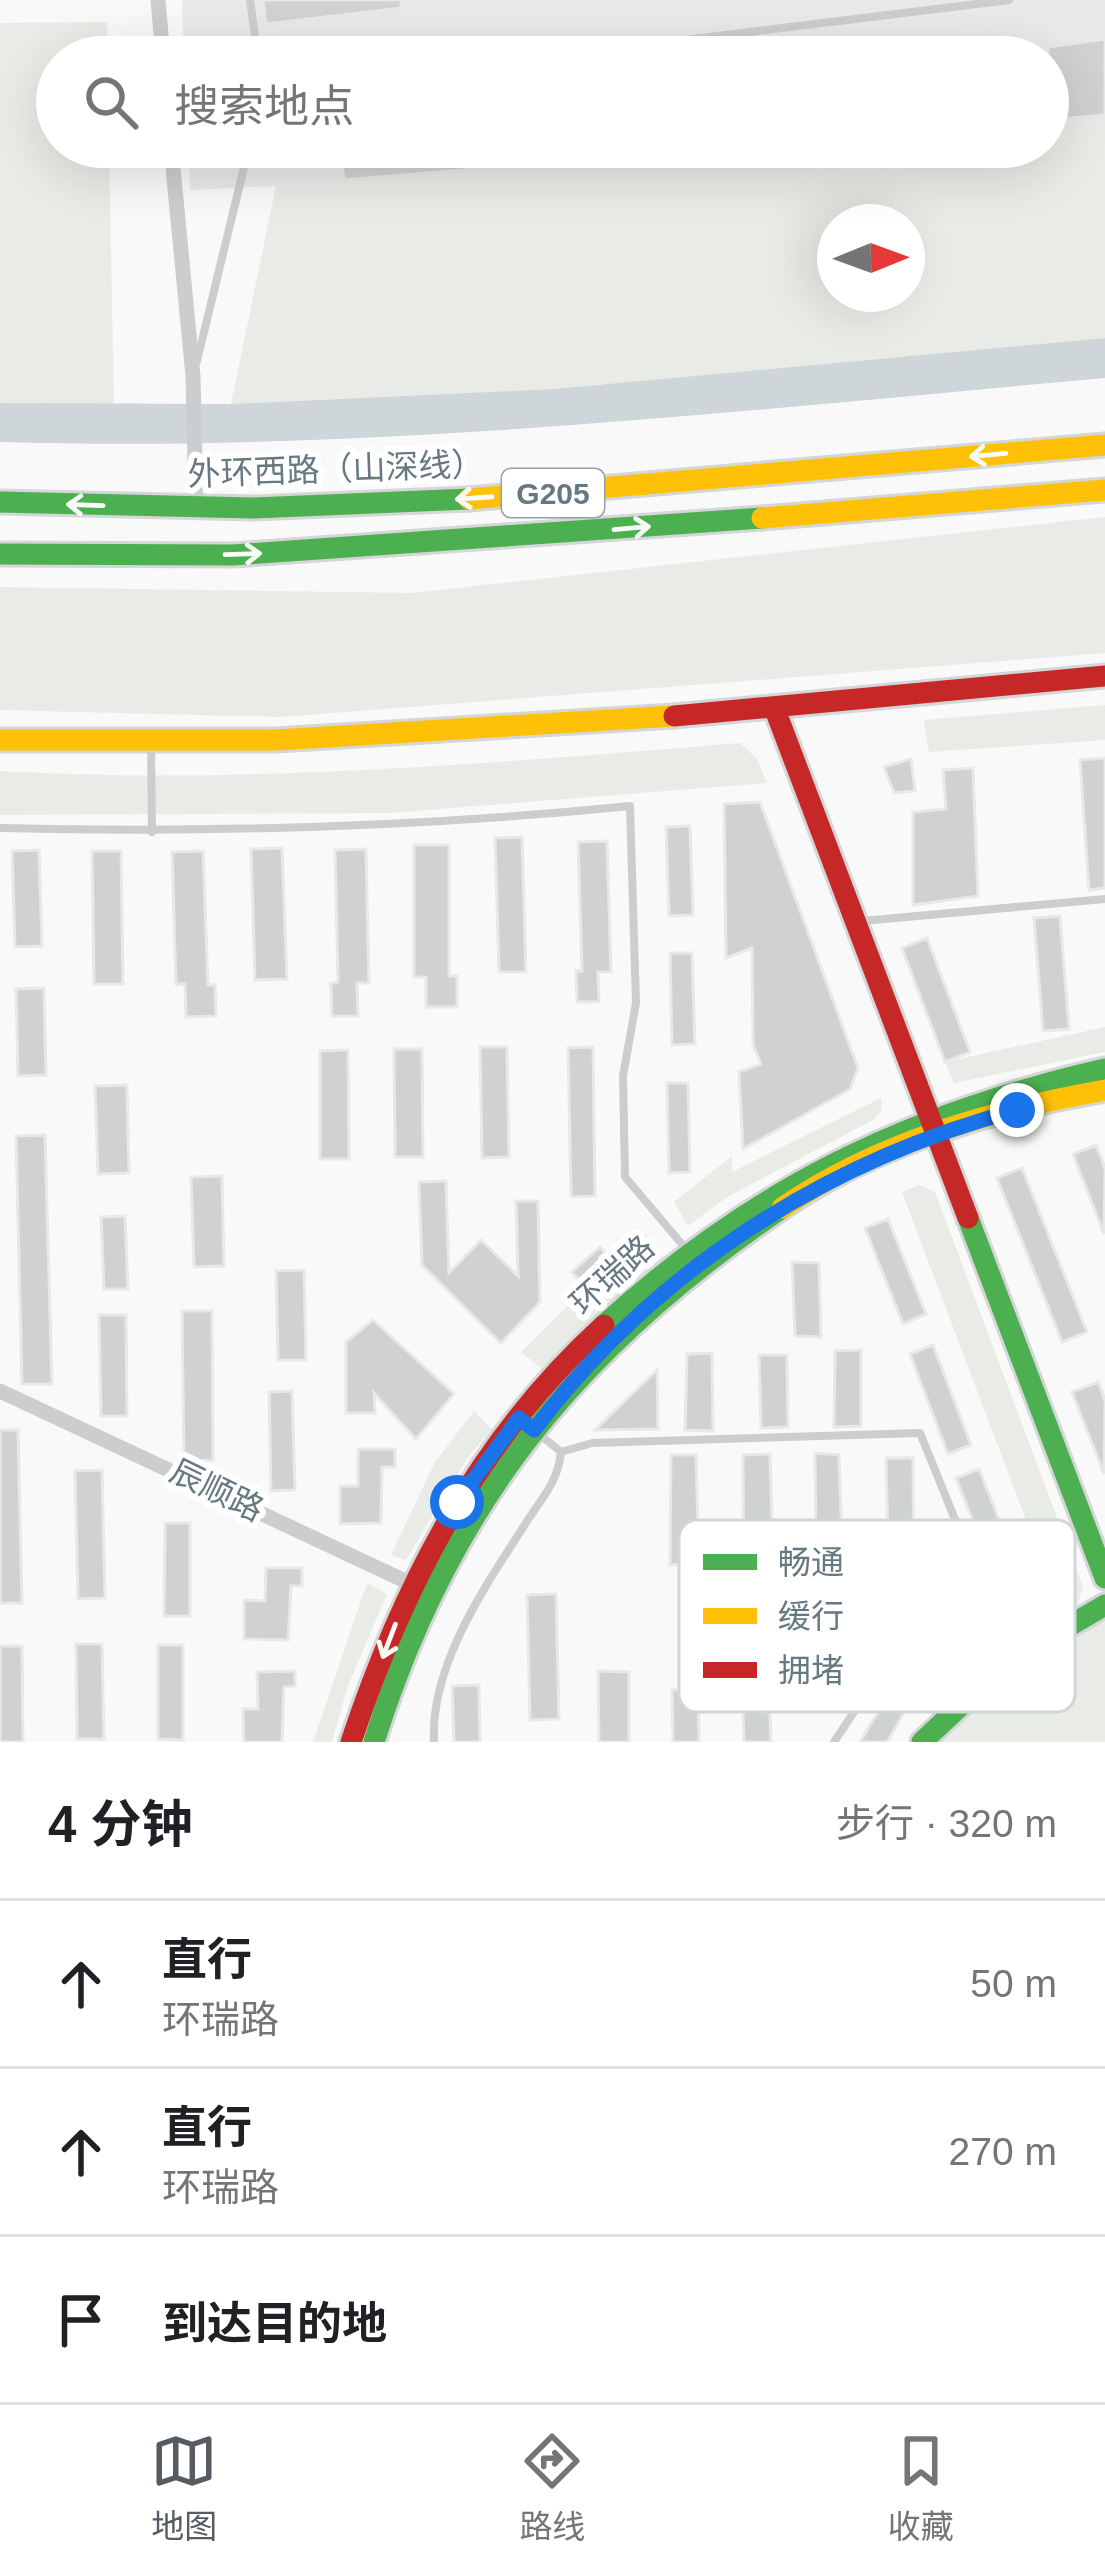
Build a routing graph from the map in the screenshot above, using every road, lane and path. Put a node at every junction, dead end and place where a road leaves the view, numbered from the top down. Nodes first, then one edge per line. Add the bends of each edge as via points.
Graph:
1 (158, 0) edge
2 (250, 0) edge
3 (1010, 0) edge
4 (161, 36) edge
5 (254, 36) edge
6 (717, 36) edge
7 (173, 168) edge
8 (244, 168) edge
9 (193, 376) junction
10 (1105, 445) edge
11 (1105, 490) edge
12 (0, 502) edge
13 (196, 509) junction
14 (0, 554) edge
15 (1105, 676) edge
16 (774, 707) junction
17 (0, 740) edge
18 (152, 742) junction
19 (0, 828) edge
20 (152, 832) junction
21 (1105, 899) edge
22 (854, 922) junction
23 (1105, 1069) edge
24 (1105, 1090) edge
25 (929, 1127) junction
26 (688, 1251) junction
27 (0, 1390) edge
28 (526, 1424) junction
29 (561, 1452) junction
30 (955, 1520) edge
31 (1105, 1578) edge
32 (422, 1588) junction
33 (1105, 1605) edge
34 (1075, 1620) edge
35 (854, 1712) edge
36 (948, 1712) edge
37 (351, 1742) edge
38 (374, 1742) edge
39 (434, 1742) edge
40 (834, 1742) edge
41 (922, 1742) edge

1 - 4 street
2 - 5 lane
3 - 6 lane
7 - 9 street
8 - 9 lane
9 - 13 street
10 -> 13 main road, 外环西路（山深线） / G205 via 647,487
14 -> 11 main road, G205 via 417,546
13 -> 12 main road, 外环西路（山深线） / G205
15 - 16 main road
16 - 18 main road via 260,742
16 - 22 main road
17 - 18 main road
18 - 20 lane
19 - 20 lane
20 - 26 lane via 630,806 636,1003 622,1076 625,1178
21 - 22 lane
22 - 25 main road
23 - 25 main road, 环瑞路 via 1035,1082
24 - 25 main road, 环瑞路
25 - 26 main road, 环瑞路 via 800,1178
25 - 28 main road, 环瑞路 via 754,1224 618,1334
25 - 31 main road
26 - 28 main road, 环瑞路 via 590,1338
27 - 32 street, 辰顺路
28 - 29 lane
28 - 32 main road, 环瑞路 via 457,1502
29 - 30 lane via 592,1443 920,1432
29 - 39 lane via 559,1477 490,1578 439,1684
32 -> 37 main road, 环瑞路
32 - 38 main road, 环瑞路
33 - 34 main road
35 - 40 lane
36 - 41 main road

